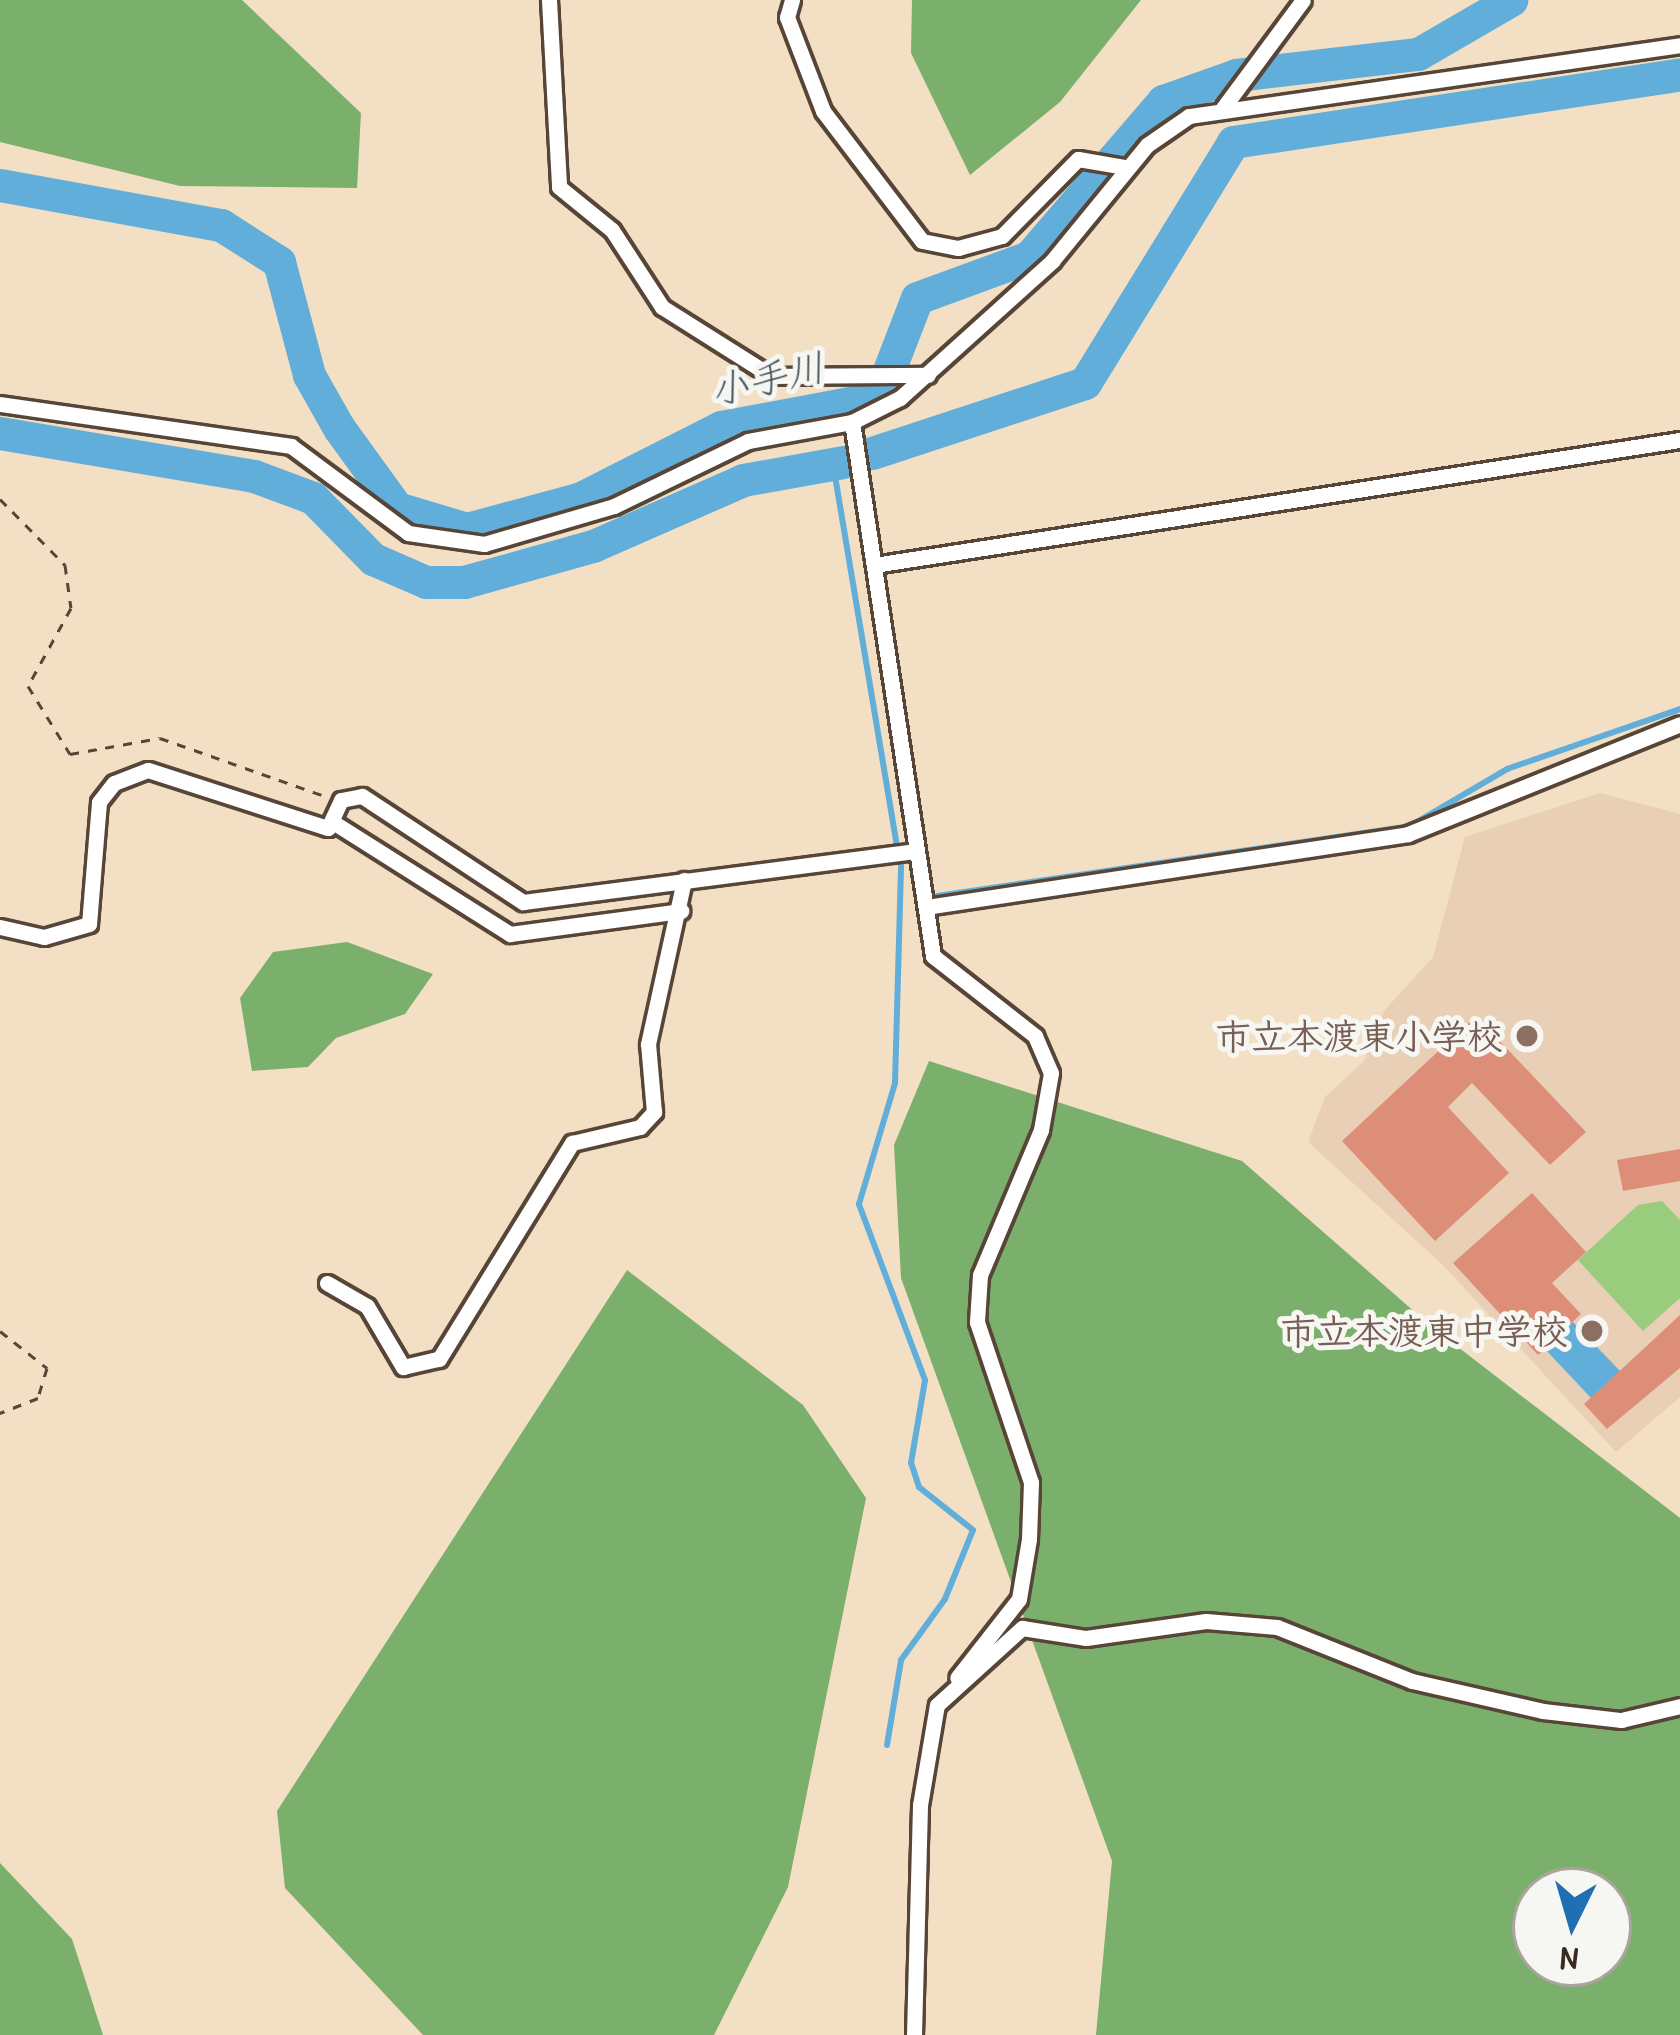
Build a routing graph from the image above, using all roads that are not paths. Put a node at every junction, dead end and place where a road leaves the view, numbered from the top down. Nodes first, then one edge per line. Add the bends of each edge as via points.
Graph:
1 (549, 0) edge
2 (792, 0) edge
3 (1303, 0) edge
4 (1680, 45) edge
5 (1223, 108) junction
6 (1116, 161) junction
7 (928, 375) junction
8 (0, 404) edge
9 (852, 422) junction
10 (1680, 440) edge
11 (874, 566) junction
12 (1680, 724) edge
13 (336, 824) junction
14 (917, 851) junction
15 (684, 880) junction
16 (926, 907) junction
17 (681, 911) junction
18 (0, 927) edge
19 (327, 1283) dead end
20 (957, 1678) junction
21 (1680, 1706) edge
22 (914, 2035) edge

1 - 7 street via 559,187 612,230 633,278 771,376
2 - 6 street via 787,17 823,111 922,241 958,248 1002,236 1078,159
3 - 5 street
4 - 5 street
5 - 6 street via 1166,129
6 - 7 street via 1052,261
7 - 9 street
8 - 9 street via 291,446 408,533 455,545 614,506 748,441
9 - 11 street
10 - 11 street
11 - 14 street
12 - 16 street via 1408,834
13 - 15 street via 340,800 362,796 523,902
13 - 17 street via 510,934
13 - 18 street via 130,773 99,802 89,924 44,937
14 - 15 street
14 - 16 street
15 - 17 street
16 - 20 street via 942,971 1034,1036 1051,1073 1041,1130 980,1275 977,1322 1031,1482 1022,1586
17 - 19 street via 648,1044 654,1112 640,1127 572,1143 439,1359 403,1367 367,1306
20 - 21 street via 1022,1628 1085,1639 1206,1621 1307,1633 1412,1681 1543,1711 1621,1720
20 - 22 street via 938,1705 920,1805

